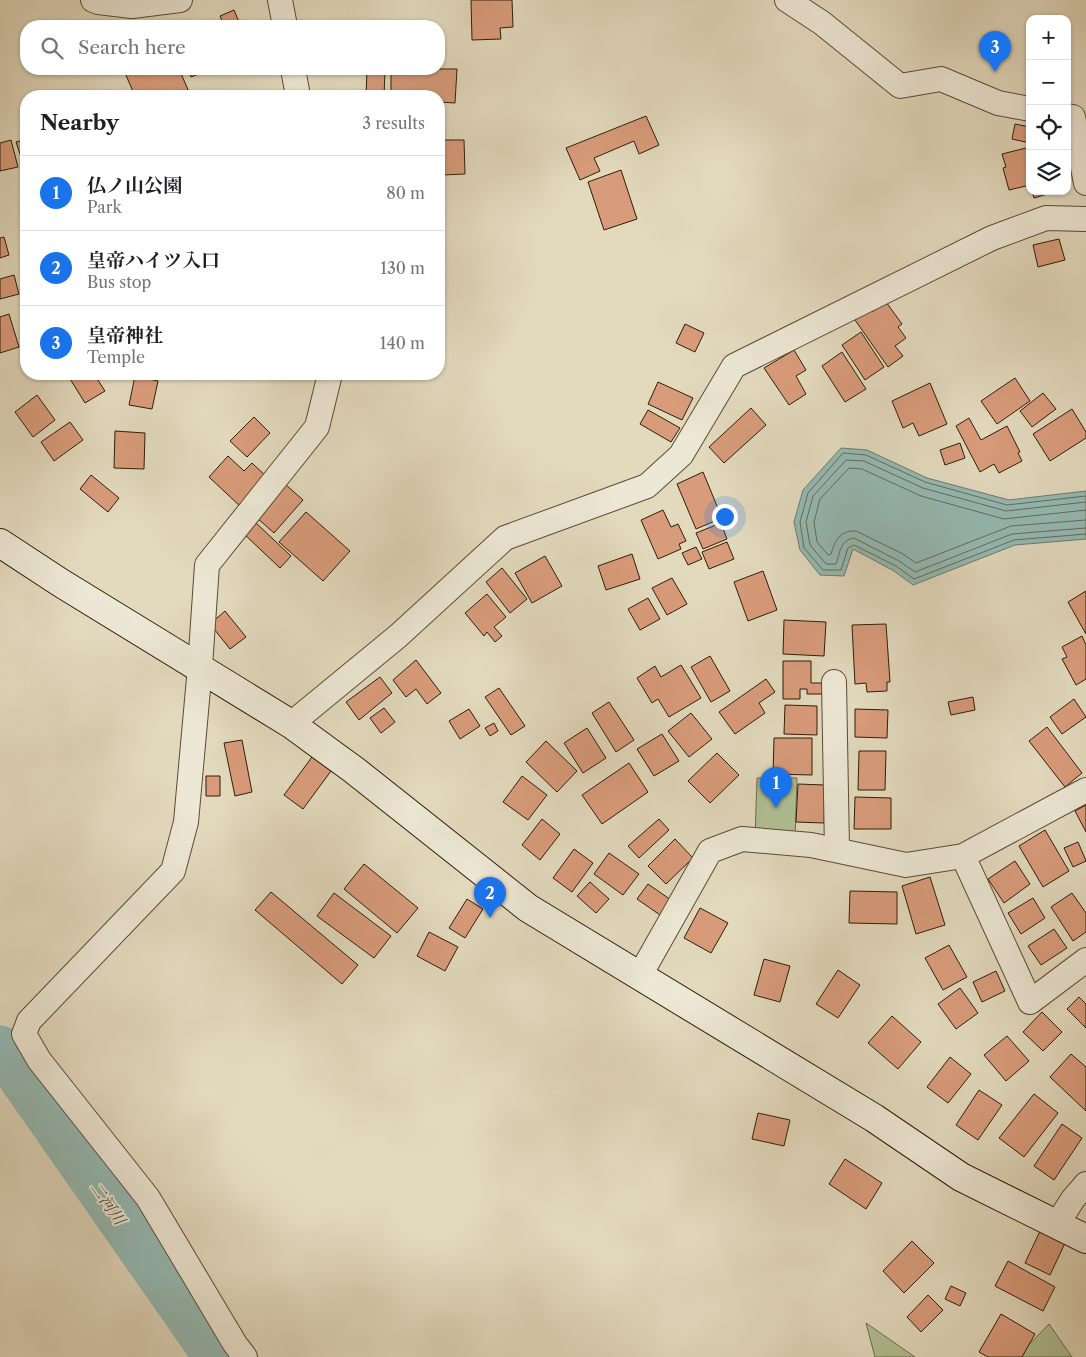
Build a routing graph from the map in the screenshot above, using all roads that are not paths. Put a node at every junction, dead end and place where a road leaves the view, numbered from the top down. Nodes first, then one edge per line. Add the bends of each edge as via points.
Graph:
1 (93, 0) edge
2 (180, 0) edge
3 (280, 0) edge
4 (787, 0) edge
5 (284, 20) edge
6 (294, 75) edge
7 (297, 90) edge
8 (1026, 108) edge
9 (1071, 117) edge
10 (1086, 183) edge
11 (1086, 218) edge
12 (329, 380) edge
13 (0, 543) edge
14 (200, 667) junction
15 (834, 682) dead end
16 (291, 724) junction
17 (1086, 790) edge
18 (837, 850) junction
19 (963, 856) junction
20 (1086, 960) edge
21 (639, 977) junction
22 (1086, 1184) edge
23 (1057, 1224) junction
24 (1086, 1238) edge
25 (245, 1357) edge

1 - 2 street via 132,6
3 - 5 street
4 - 8 street via 822,23 900,86 941,79 998,102
6 - 7 street
9 - 10 street
11 - 16 street via 1046,218 992,238 734,366 681,455 647,486 505,538 398,636
12 - 14 street via 317,427 207,565
13 - 14 street
14 - 16 street
14 - 25 street via 186,822 173,871 29,1021 24,1034 39,1060 148,1198
15 - 18 street
16 - 21 street via 528,908
17 - 19 street
18 - 19 street via 906,865
18 - 21 street via 742,839 710,851
19 - 20 street via 1030,1002
21 - 23 street via 874,1118 961,1177
22 - 23 street
23 - 24 street

